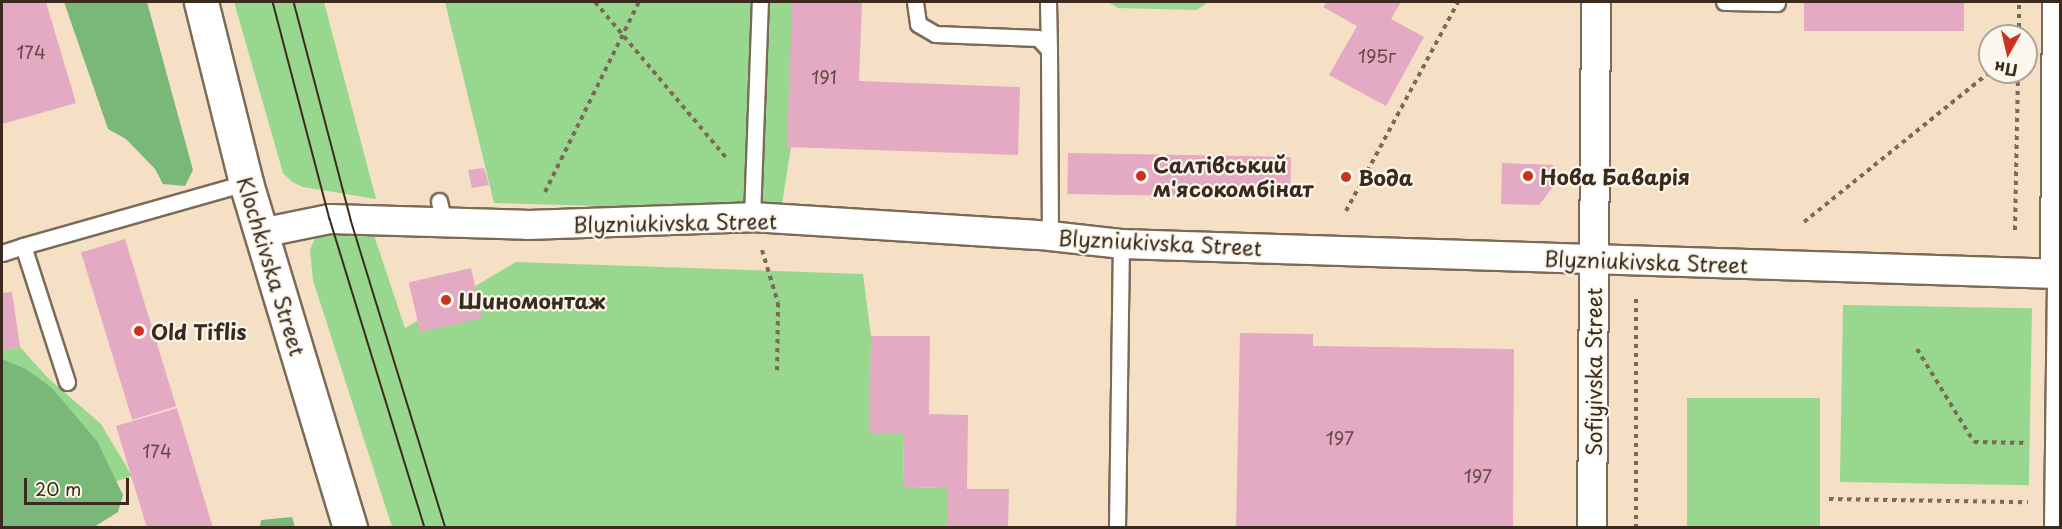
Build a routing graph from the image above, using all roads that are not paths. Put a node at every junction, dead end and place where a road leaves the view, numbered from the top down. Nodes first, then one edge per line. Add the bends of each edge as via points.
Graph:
1 (201, 2) edge
2 (760, 2) edge
3 (915, 2) edge
4 (1048, 2) edge
5 (1596, 2) edge
6 (1724, 2) edge
7 (2057, 2) edge
8 (1777, 3) dead end
9 (1049, 50) junction
10 (246, 183) junction
11 (753, 204) junction
12 (261, 233) junction
13 (1050, 236) junction
14 (1121, 244) junction
15 (23, 246) junction
16 (2, 253) edge
17 (1594, 259) junction
18 (2058, 274) edge
19 (67, 382) dead end
20 (2056, 503) edge
21 (350, 528) edge
22 (1117, 528) edge
23 (1592, 528) edge
24 (2052, 528) edge

1 - 10 main road, Klochkivska Street
2 - 11 lane
3 - 9 lane via 918,24 935,34 1038,38
4 - 9 lane
5 - 17 street, Sofiyivska Street
6 - 8 lane
7 - 18 street
9 - 13 lane
10 - 12 main road, Klochkivska Street
10 - 15 lane
11 - 12 street, Blyzniukivska Street via 528,225 442,211 330,219
11 - 13 street, Blyzniukivska Street
12 - 21 main road, Klochkivska Street
13 - 14 street, Blyzniukivska Street
14 - 17 street, Blyzniukivska Street
14 - 22 lane
15 - 16 lane
15 - 19 lane
17 - 18 street, Blyzniukivska Street
17 - 23 street, Sofiyivska Street
18 - 20 lane via 2053,444
20 - 24 lane

